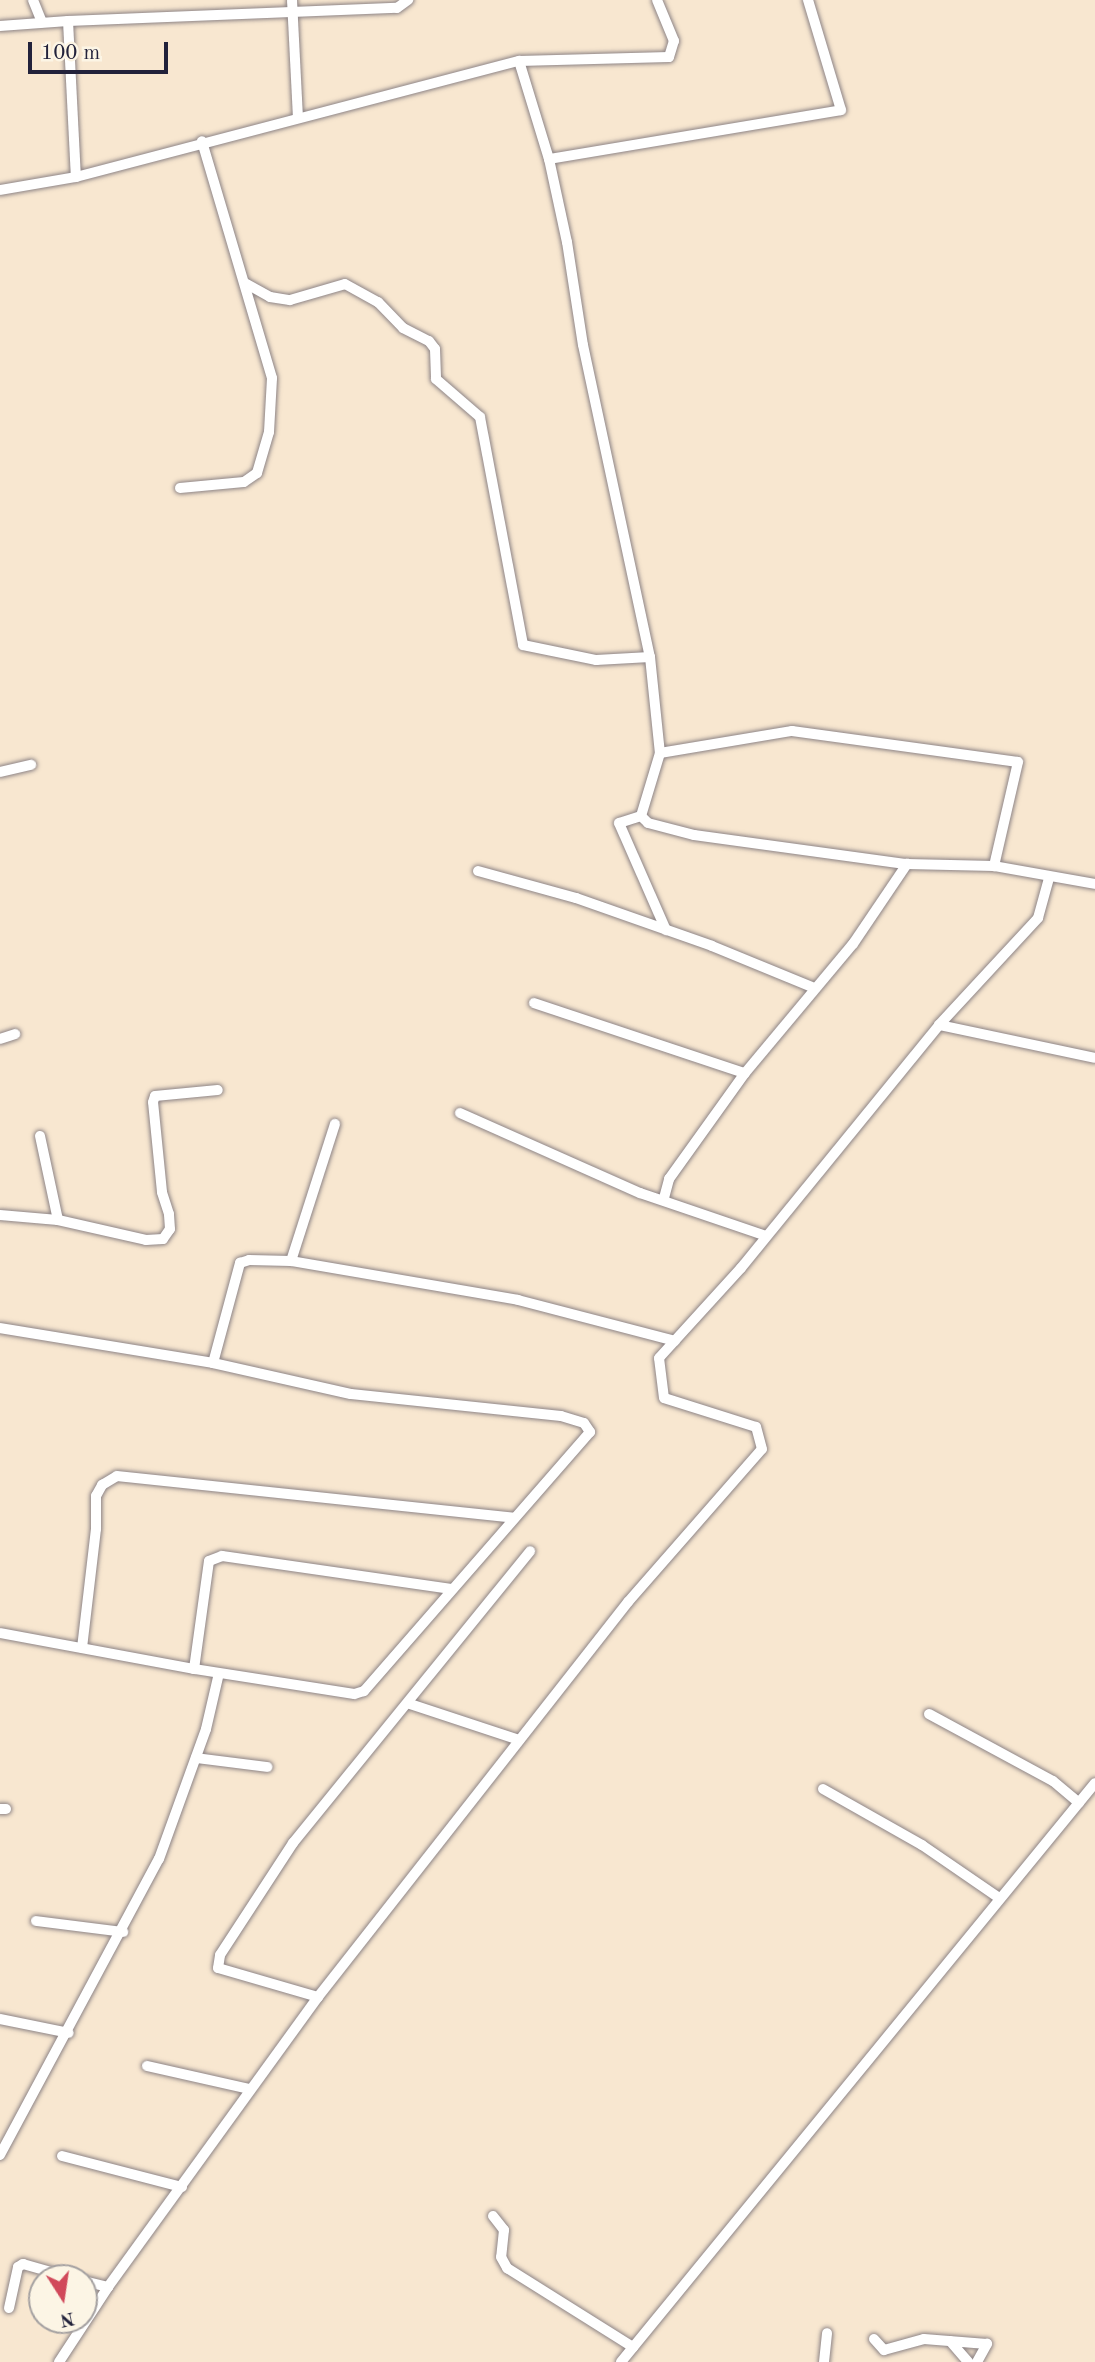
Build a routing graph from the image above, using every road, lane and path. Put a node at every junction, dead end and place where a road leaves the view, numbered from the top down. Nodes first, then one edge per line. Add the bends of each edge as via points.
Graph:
1 (33, 0) edge
2 (408, 0) edge
3 (657, 0) edge
4 (808, 0) edge
5 (292, 5) edge
6 (68, 21) junction
7 (42, 22) junction
8 (0, 26) edge
9 (519, 61) junction
10 (298, 117) junction
11 (202, 141) junction
12 (549, 159) junction
13 (76, 177) junction
14 (0, 190) edge
15 (245, 283) junction
16 (180, 488) dead end
17 (650, 657) junction
18 (660, 753) junction
19 (31, 765) dead end
20 (0, 772) edge
21 (641, 816) junction
22 (907, 864) junction
23 (995, 866) junction
24 (478, 871) dead end
25 (1049, 878) junction
26 (1095, 884) edge
27 (666, 930) junction
28 (811, 987) junction
29 (534, 1003) dead end
30 (939, 1025) junction
31 (15, 1034) dead end
32 (0, 1039) edge
33 (1095, 1058) edge
34 (745, 1073) junction
35 (218, 1090) dead end
36 (460, 1113) dead end
37 (335, 1124) dead end
38 (40, 1136) dead end
39 (664, 1199) junction
40 (0, 1215) edge
41 (58, 1220) junction
42 (766, 1236) junction
43 (291, 1261) junction
44 (0, 1328) edge
45 (675, 1341) junction
46 (213, 1363) junction
47 (514, 1518) junction
48 (530, 1551) dead end
49 (452, 1589) junction
50 (0, 1633) edge
51 (82, 1648) junction
52 (194, 1670) junction
53 (219, 1673) junction
54 (410, 1703) junction
55 (929, 1714) dead end
56 (519, 1740) junction
57 (196, 1758) junction
58 (267, 1767) dead end
59 (1095, 1783) edge
60 (823, 1789) dead end
61 (1079, 1803) junction
62 (999, 1898) junction
63 (36, 1921) dead end
64 (123, 1932) junction
65 (318, 1997) junction
66 (0, 2019) edge
67 (69, 2033) junction
68 (147, 2066) dead end
69 (249, 2089) junction
70 (3, 2143) edge
71 (0, 2155) edge
72 (62, 2156) dead end
73 (182, 2187) junction
74 (493, 2216) dead end
75 (28, 2265) edge
76 (98, 2284) edge
77 (108, 2287) junction
78 (9, 2308) dead end
79 (827, 2333) dead end
80 (874, 2339) dead end
81 (950, 2342) junction
82 (633, 2347) junction
83 (59, 2362) edge
84 (621, 2362) edge
85 (824, 2362) edge
86 (968, 2362) edge
87 (977, 2362) edge

1 - 7 street
2 - 5 street via 397,8
3 - 9 street via 674,41 669,57
4 - 12 street via 841,110
5 - 6 street
5 - 10 street
6 - 7 street
6 - 13 street
7 - 8 street
9 - 10 street
9 - 12 street
10 - 11 street
11 - 13 street
11 - 15 street
12 - 17 street
13 - 14 street
15 - 16 street via 272,378 269,432 257,473 244,482
15 - 17 street via 270,297 290,300 345,284 378,302 403,328 429,341 435,349 436,379 480,417 523,645 596,660
17 - 18 street
18 - 21 street
18 - 23 street via 792,731 1018,762
19 - 20 street
21 - 22 street via 648,823 694,835
21 - 27 street via 619,823
22 - 23 street
22 - 28 street via 853,944
23 - 25 street
24 - 27 street
25 - 26 street
25 - 30 street via 1038,918
27 - 28 street
28 - 34 street
29 - 34 street
30 - 33 street
30 - 42 street
31 - 32 street
34 - 39 street via 669,1179
35 - 41 street via 155,1096 162,1192 170,1229 163,1239 146,1240
36 - 39 street via 640,1193
37 - 43 street
38 - 41 street
39 - 42 street
40 - 41 street
42 - 45 street
43 - 45 street via 518,1300
43 - 46 street via 240,1263
44 - 46 street
45 - 56 street via 659,1358 664,1398 756,1427 762,1449 628,1602
46 - 47 street via 351,1394 584,1423 590,1432
47 - 49 street
47 - 51 street via 117,1476 102,1485 96,1496
48 - 54 street
49 - 52 street via 222,1556 209,1561
49 - 53 street via 364,1691 354,1694
50 - 51 street
51 - 52 street
52 - 53 street
53 - 57 street
54 - 56 street
54 - 65 street via 293,1843 220,1955 218,1968
55 - 61 street via 1043,1776
56 - 65 street
57 - 58 street
57 - 64 street via 159,1859
59 - 61 street
60 - 62 street via 922,1845
61 - 62 street
62 - 82 street
63 - 64 street
64 - 67 street
65 - 69 street
66 - 67 street
67 - 70 street
68 - 69 street
69 - 73 street
70 - 71 street
72 - 73 street
73 - 77 street
74 - 82 street via 504,2230 501,2257 507,2267
75 - 78 street via 18,2267
76 - 77 street
77 - 83 street
79 - 85 street
80 - 81 street via 889,2350 924,2339
81 - 86 street
81 - 87 street via 987,2344
82 - 84 street

